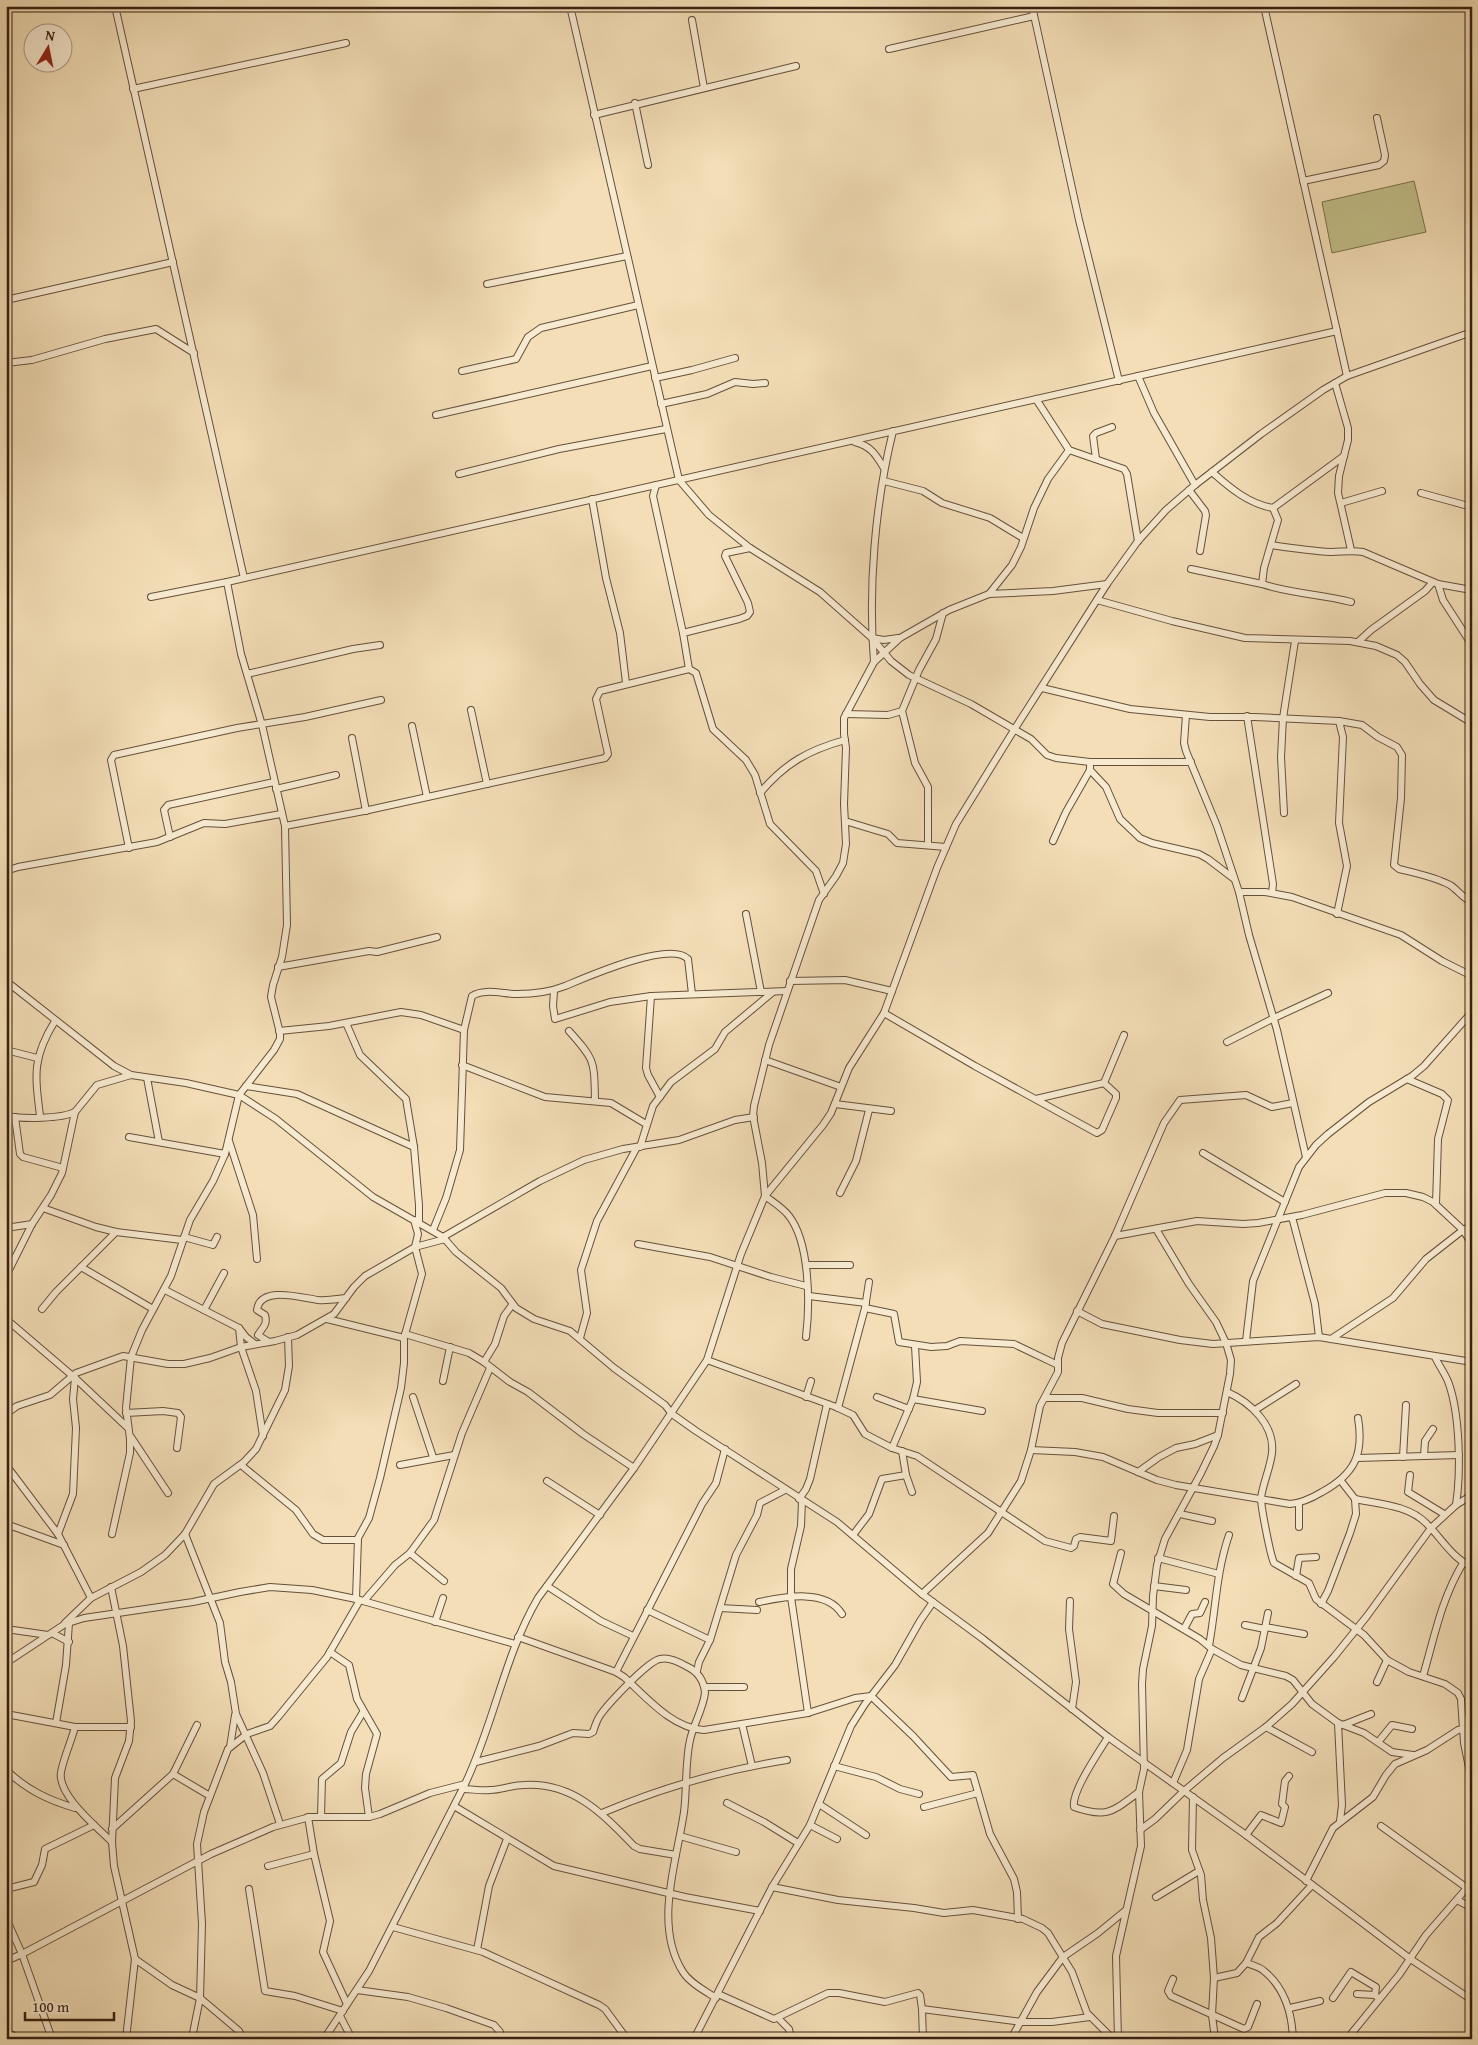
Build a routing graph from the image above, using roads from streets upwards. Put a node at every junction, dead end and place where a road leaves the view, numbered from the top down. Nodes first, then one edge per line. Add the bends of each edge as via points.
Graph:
1 (115, 6) edge
2 (570, 6) edge
3 (1032, 6) edge
4 (1264, 6) edge
5 (1034, 16) junction
6 (692, 20) dead end
7 (346, 43) dead end
8 (889, 50) dead end
9 (796, 66) dead end
10 (704, 88) junction
11 (133, 89) junction
12 (636, 103) junction
13 (594, 114) junction
14 (1377, 118) dead end
15 (648, 165) dead end
16 (1303, 181) junction
17 (627, 256) junction
18 (173, 262) junction
19 (488, 284) dead end
20 (6, 300) edge
21 (638, 305) junction
22 (1337, 331) junction
23 (1472, 332) edge
24 (194, 353) junction
25 (735, 358) dead end
26 (6, 363) edge
27 (652, 366) junction
28 (462, 371) dead end
29 (1138, 376) junction
30 (1347, 376) junction
31 (655, 378) junction
32 (1119, 381) junction
33 (765, 382) dead end
34 (1335, 383) junction
35 (1036, 399) junction
36 (661, 404) junction
37 (436, 415) dead end
38 (1112, 427) dead end
39 (666, 429) junction
40 (893, 432) junction
41 (852, 441) junction
42 (1069, 450) junction
43 (1344, 456) junction
44 (1096, 459) junction
45 (884, 468) junction
46 (1212, 472) junction
47 (459, 474) dead end
48 (679, 480) junction
49 (884, 481) junction
50 (656, 485) junction
51 (1195, 485) junction
52 (1189, 490) junction
53 (1382, 491) dead end
54 (1421, 493) dead end
55 (592, 500) junction
56 (1341, 503) junction
57 (1472, 507) edge
58 (1273, 508) junction
59 (1023, 538) junction
60 (1138, 541) junction
61 (1271, 545) junction
62 (750, 548) junction
63 (1351, 550) junction
64 (1200, 551) dead end
65 (1191, 569) dead end
66 (244, 578) junction
67 (227, 582) junction
68 (1436, 583) junction
69 (1107, 584) junction
70 (1262, 584) junction
71 (1466, 589) dead end
72 (989, 594) junction
73 (151, 597) dead end
74 (1097, 600) junction
75 (1351, 602) dead end
76 (943, 613) junction
77 (683, 633) junction
78 (872, 638) junction
79 (900, 638) junction
80 (1295, 641) junction
81 (1358, 642) junction
82 (380, 645) dead end
83 (1472, 645) edge
84 (884, 652) junction
85 (874, 662) junction
86 (689, 668) junction
87 (247, 674) junction
88 (915, 678) junction
89 (626, 684) junction
90 (1042, 688) junction
91 (381, 700) dead end
92 (471, 710) dead end
93 (902, 711) junction
94 (846, 714) junction
95 (1186, 715) junction
96 (1247, 716) junction
97 (1284, 718) junction
98 (1339, 721) junction
99 (1472, 723) edge
100 (262, 725) junction
101 (412, 726) dead end
102 (1014, 730) junction
103 (352, 738) dead end
104 (845, 740) junction
105 (1090, 762) junction
106 (1191, 762) junction
107 (1090, 770) junction
108 (336, 774) dead end
109 (487, 784) junction
110 (275, 785) junction
111 (760, 793) junction
112 (427, 797) junction
113 (366, 811) junction
114 (1284, 812) dead end
115 (281, 814) junction
116 (845, 821) junction
117 (285, 826) junction
118 (170, 837) junction
119 (1053, 841) dead end
120 (928, 845) junction
121 (946, 847) junction
122 (129, 848) junction
123 (6, 871) edge
124 (1234, 878) junction
125 (1239, 892) junction
126 (1272, 893) junction
127 (824, 894) junction
128 (1472, 902) edge
129 (746, 914) dead end
130 (1337, 914) junction
131 (437, 937) dead end
132 (278, 968) junction
133 (1472, 976) edge
134 (6, 981) edge
135 (790, 981) junction
136 (554, 990) junction
137 (774, 991) junction
138 (787, 991) junction
139 (761, 992) junction
140 (892, 992) junction
141 (1328, 993) dead end
142 (692, 994) junction
143 (651, 996) junction
144 (1472, 1012) edge
145 (884, 1013) junction
146 (1274, 1018) junction
147 (55, 1021) junction
148 (346, 1023) junction
149 (464, 1030) junction
150 (280, 1031) junction
151 (569, 1031) dead end
152 (1124, 1035) dead end
153 (1227, 1042) dead end
154 (6, 1050) edge
155 (38, 1058) junction
156 (765, 1060) junction
157 (462, 1065) junction
158 (131, 1075) junction
159 (147, 1078) junction
160 (1407, 1079) junction
161 (1104, 1084) junction
162 (246, 1086) junction
163 (841, 1087) junction
164 (239, 1095) junction
165 (660, 1097) junction
166 (1036, 1099) junction
167 (595, 1101) junction
168 (1294, 1103) junction
169 (835, 1104) junction
170 (870, 1110) junction
171 (891, 1111) dead end
172 (76, 1112) junction
173 (6, 1116) edge
174 (40, 1116) junction
175 (15, 1117) junction
176 (754, 1117) junction
177 (646, 1124) junction
178 (129, 1136) dead end
179 (229, 1140) junction
180 (160, 1142) junction
181 (638, 1147) junction
182 (414, 1148) junction
183 (1204, 1153) dead end
184 (225, 1154) junction
185 (1306, 1157) junction
186 (63, 1168) junction
187 (840, 1193) dead end
188 (765, 1196) junction
189 (1286, 1202) junction
190 (1436, 1204) junction
191 (43, 1208) junction
192 (1292, 1217) junction
193 (1278, 1219) junction
194 (417, 1222) junction
195 (32, 1224) junction
196 (1472, 1226) edge
197 (6, 1228) edge
198 (1156, 1229) junction
199 (433, 1230) junction
200 (1463, 1230) junction
201 (116, 1232) junction
202 (1115, 1236) junction
203 (217, 1237) dead end
204 (444, 1238) junction
205 (183, 1239) junction
206 (638, 1244) dead end
207 (1472, 1244) edge
208 (416, 1247) junction
209 (257, 1259) dead end
210 (737, 1265) junction
211 (806, 1265) junction
212 (850, 1265) dead end
213 (81, 1267) junction
214 (224, 1272) dead end
215 (6, 1276) edge
216 (869, 1282) dead end
217 (806, 1286) junction
218 (165, 1290) junction
219 (809, 1296) junction
220 (346, 1298) junction
221 (512, 1305) junction
222 (865, 1306) junction
223 (42, 1309) dead end
224 (153, 1309) junction
225 (204, 1310) junction
226 (1077, 1312) junction
227 (6, 1319) edge
228 (327, 1319) junction
229 (239, 1328) junction
230 (404, 1336) junction
231 (288, 1337) junction
232 (806, 1337) dead end
233 (1319, 1337) junction
234 (580, 1338) junction
235 (1331, 1339) junction
236 (1246, 1341) junction
237 (269, 1342) junction
238 (1226, 1343) junction
239 (255, 1344) junction
240 (915, 1346) junction
241 (241, 1347) junction
242 (450, 1347) junction
243 (131, 1357) junction
244 (1435, 1357) junction
245 (707, 1360) junction
246 (484, 1362) junction
247 (1472, 1362) edge
248 (1058, 1365) junction
249 (490, 1368) junction
250 (74, 1377) junction
251 (811, 1381) dead end
252 (443, 1382) dead end
253 (1296, 1384) dead end
254 (1227, 1392) junction
255 (806, 1396) junction
256 (413, 1397) dead end
257 (877, 1397) dead end
258 (1045, 1398) junction
259 (913, 1399) junction
260 (827, 1404) junction
261 (1406, 1405) dead end
262 (838, 1408) junction
263 (909, 1409) junction
264 (982, 1410) dead end
265 (1255, 1410) junction
266 (126, 1413) junction
267 (1223, 1413) junction
268 (6, 1414) edge
269 (672, 1414) junction
270 (1358, 1418) dead end
271 (1433, 1429) dead end
272 (128, 1431) junction
273 (1218, 1435) junction
274 (263, 1436) junction
275 (177, 1448) dead end
276 (892, 1448) junction
277 (725, 1449) junction
278 (1031, 1450) junction
279 (902, 1451) junction
280 (454, 1455) junction
281 (1459, 1455) junction
282 (1403, 1456) junction
283 (1424, 1456) junction
284 (433, 1457) junction
285 (1357, 1458) junction
286 (6, 1465) edge
287 (241, 1465) junction
288 (400, 1465) dead end
289 (634, 1468) junction
290 (1138, 1472) junction
291 (906, 1475) junction
292 (1410, 1475) dead end
293 (547, 1481) dead end
294 (1341, 1481) junction
295 (1194, 1488) junction
296 (785, 1490) junction
297 (912, 1492) dead end
298 (168, 1493) dead end
299 (1472, 1495) edge
300 (801, 1500) junction
301 (1355, 1500) junction
302 (1261, 1501) junction
303 (1299, 1503) junction
304 (1456, 1505) junction
305 (1002, 1512) junction
306 (1180, 1514) junction
307 (1444, 1514) junction
308 (600, 1515) junction
309 (1114, 1516) dead end
310 (1212, 1521) dead end
311 (6, 1524) edge
312 (1300, 1527) dead end
313 (1431, 1528) junction
314 (58, 1534) junction
315 (112, 1534) dead end
316 (185, 1534) junction
317 (853, 1535) junction
318 (1229, 1535) dead end
319 (358, 1540) junction
320 (64, 1545) junction
321 (410, 1553) junction
322 (1121, 1553) dead end
323 (1158, 1558) junction
324 (1316, 1558) dead end
325 (1464, 1563) junction
326 (1472, 1567) edge
327 (1219, 1574) junction
328 (1296, 1576) junction
329 (444, 1581) dead end
330 (547, 1586) junction
331 (1154, 1586) junction
332 (111, 1587) junction
333 (1186, 1590) dead end
334 (922, 1594) junction
335 (791, 1597) junction
336 (91, 1598) junction
337 (209, 1598) junction
338 (443, 1598) dead end
339 (360, 1600) junction
340 (1070, 1601) dead end
341 (759, 1602) dead end
342 (933, 1602) junction
343 (1205, 1602) dead end
344 (1321, 1604) junction
345 (720, 1608) junction
346 (647, 1610) junction
347 (757, 1610) dead end
348 (115, 1612) junction
349 (1153, 1612) junction
350 (1268, 1613) dead end
351 (842, 1614) dead end
352 (435, 1622) junction
353 (67, 1624) junction
354 (1245, 1625) dead end
355 (1265, 1628) junction
356 (6, 1629) edge
357 (1184, 1629) junction
358 (1356, 1629) junction
359 (50, 1634) junction
360 (1304, 1634) dead end
361 (633, 1636) junction
362 (518, 1637) junction
363 (710, 1640) junction
364 (69, 1642) junction
365 (515, 1644) junction
366 (1211, 1648) junction
367 (330, 1652) junction
368 (1387, 1660) junction
369 (6, 1664) edge
370 (1253, 1668) junction
371 (697, 1671) junction
372 (616, 1672) junction
373 (1423, 1676) junction
374 (630, 1682) junction
375 (1377, 1682) dead end
376 (705, 1687) junction
377 (744, 1687) dead end
378 (1302, 1690) junction
379 (871, 1696) junction
380 (1242, 1698) dead end
381 (1072, 1709) junction
382 (363, 1712) junction
383 (808, 1713) junction
384 (6, 1714) edge
385 (236, 1714) junction
386 (1371, 1714) dead end
387 (1472, 1717) edge
388 (56, 1723) junction
389 (742, 1724) junction
390 (1341, 1724) junction
391 (197, 1725) dead end
392 (1463, 1725) junction
393 (75, 1727) junction
394 (131, 1727) junction
395 (1266, 1727) junction
396 (1472, 1727) edge
397 (694, 1729) junction
398 (1412, 1729) dead end
399 (247, 1734) junction
400 (1108, 1738) junction
401 (1379, 1741) junction
402 (230, 1747) junction
403 (1312, 1752) dead end
404 (1414, 1756) junction
405 (787, 1760) dead end
406 (476, 1762) junction
407 (1143, 1762) junction
408 (752, 1766) junction
409 (834, 1766) junction
410 (6, 1770) edge
411 (172, 1774) junction
412 (1288, 1776) dead end
413 (1472, 1782) edge
414 (685, 1783) junction
415 (1173, 1783) junction
416 (464, 1786) junction
417 (1184, 1791) junction
418 (1139, 1792) junction
419 (978, 1793) junction
420 (919, 1794) dead end
421 (210, 1796) junction
422 (1192, 1797) junction
423 (727, 1803) dead end
424 (819, 1804) junction
425 (454, 1806) junction
426 (924, 1807) dead end
427 (75, 1808) junction
428 (602, 1813) junction
429 (321, 1816) junction
430 (308, 1817) junction
431 (370, 1817) junction
432 (1340, 1821) junction
433 (280, 1824) junction
434 (810, 1824) junction
435 (94, 1825) junction
436 (1381, 1826) dead end
437 (112, 1829) junction
438 (1140, 1830) junction
439 (866, 1835) dead end
440 (1246, 1835) junction
441 (680, 1836) junction
442 (507, 1839) junction
443 (837, 1839) dead end
444 (112, 1842) junction
445 (798, 1843) junction
446 (736, 1852) dead end
447 (314, 1854) junction
448 (676, 1855) junction
449 (199, 1860) junction
450 (268, 1866) dead end
451 (1199, 1871) junction
452 (1472, 1882) edge
453 (1309, 1883) junction
454 (772, 1888) junction
455 (1467, 1888) junction
456 (6, 1889) edge
457 (249, 1889) dead end
458 (669, 1893) junction
459 (1156, 1897) dead end
460 (121, 1900) junction
461 (1457, 1900) junction
462 (1472, 1908) edge
463 (760, 1910) junction
464 (1126, 1910) junction
465 (6, 1918) edge
466 (1018, 1918) junction
467 (392, 1927) junction
468 (478, 1950) junction
469 (22, 1954) junction
470 (1063, 1957) junction
471 (1409, 1958) junction
472 (135, 1959) junction
473 (6, 1961) edge
474 (1246, 1963) junction
475 (1214, 1978) junction
476 (1173, 1979) dead end
477 (357, 1990) junction
478 (1356, 1994) dead end
479 (717, 1996) junction
480 (1377, 1997) junction
481 (200, 1998) junction
482 (1333, 1998) dead end
483 (1320, 2000) dead end
484 (1472, 2000) edge
485 (347, 2004) junction
486 (1257, 2004) dead end
487 (1290, 2008) junction
488 (922, 2009) junction
489 (341, 2014) junction
490 (1212, 2015) junction
491 (1090, 2017) junction
492 (778, 2018) junction
493 (1022, 2022) junction
494 (6, 2031) edge
495 (19, 2039) edge
496 (52, 2039) edge
497 (126, 2039) edge
498 (194, 2039) edge
499 (243, 2039) edge
500 (324, 2039) edge
501 (352, 2039) edge
502 (500, 2039) edge
503 (626, 2039) edge
504 (694, 2039) edge
505 (791, 2039) edge
506 (923, 2039) edge
507 (1011, 2039) edge
508 (1112, 2039) edge
509 (1118, 2039) edge
510 (1215, 2039) edge
511 (1292, 2039) edge
512 (1347, 2039) edge

1 - 11 street
2 - 13 street
3 - 5 street
4 - 16 street
5 - 8 street
5 - 32 street
6 - 10 street
7 - 11 street
9 - 10 street
10 - 12 street
11 - 18 street
12 - 13 street
12 - 15 street
13 - 17 street
14 - 16 street via 1384,162
16 - 22 street
17 - 19 street
17 - 21 street
18 - 20 street
18 - 24 street
21 - 27 street
21 - 28 street via 541,328 528,337 516,359
22 - 29 street
22 - 30 street
23 - 30 street
24 - 26 street via 156,329 105,339 32,360
24 - 66 street
25 - 31 street
27 - 31 street
27 - 37 street
29 - 32 street
29 - 51 street via 1154,413
30 - 34 street
31 - 36 street
32 - 35 street
33 - 36 street via 735,382 706,394
34 - 43 street via 1348,428
34 - 46 street via 1307,400
35 - 40 street
35 - 42 street
36 - 39 street
38 - 44 street via 1093,436
39 - 47 street via 559,449
39 - 48 street
40 - 41 street
40 - 45 street
41 - 45 street via 868,446
41 - 48 street
42 - 44 street
42 - 59 street via 1048,479
43 - 56 street via 1338,483
43 - 58 street
44 - 60 street via 1125,472
45 - 49 street
46 - 51 street
46 - 58 street via 1246,498
48 - 50 street
48 - 62 street via 709,516
49 - 59 street via 923,491 942,503 990,518
49 - 78 street via 873,562
50 - 55 street
50 - 77 street via 653,496
51 - 52 street
52 - 60 street
52 - 64 street via 1206,514
53 - 56 street
54 - 57 street
55 - 66 street
55 - 89 street via 620,633
56 - 63 street
58 - 61 street via 1278,520
59 - 72 street via 1010,568
60 - 69 street
61 - 63 street via 1315,551
61 - 70 street
62 - 77 street via 726,552 724,556 751,609 748,615
62 - 78 street via 820,592
63 - 68 street via 1379,558
65 - 70 street
66 - 67 street
67 - 73 street
67 - 87 street
68 - 71 street
68 - 81 street
68 - 83 street
69 - 72 street
69 - 74 street
70 - 75 street
72 - 76 street
74 - 80 street via 1246,638
74 - 90 street
76 - 79 street
76 - 88 street via 936,639
77 - 86 street
78 - 79 street
78 - 84 street
78 - 85 street
79 - 84 street
80 - 81 street
80 - 97 street
81 - 99 street via 1397,655 1434,700
82 - 87 street
84 - 85 street
84 - 88 street
85 - 94 street
86 - 89 street
86 - 111 street via 698,678 713,729 746,760
87 - 100 street
88 - 93 street
88 - 102 street via 963,699
89 - 109 street via 603,689 597,696 607,757
90 - 95 street via 1130,709
90 - 102 street
91 - 100 street
92 - 109 street
93 - 94 street via 888,715
93 - 120 street via 915,764 928,787
94 - 104 street
95 - 96 street
95 - 106 street via 1184,743
96 - 97 street
96 - 126 street
97 - 98 street
97 - 114 street via 1281,757
98 - 128 street via 1362,725 1397,746 1402,755 1402,798 1394,865 1448,884
98 - 130 street via 1343,737 1339,823 1347,866
100 - 110 street
100 - 122 street via 114,755 111,760
101 - 112 street
102 - 105 street via 1031,739 1051,757
102 - 121 street via 963,811
103 - 113 street
104 - 111 street via 810,751 778,773
104 - 116 street
105 - 106 street
105 - 107 street
106 - 124 street via 1218,826
107 - 119 street
107 - 124 street via 1106,787 1120,819 1140,838 1199,854
108 - 110 street
109 - 112 street
110 - 115 street
110 - 118 street via 168,805 164,810
111 - 127 street via 770,824 816,871
112 - 113 street
113 - 117 street
115 - 117 street
115 - 118 street via 225,824 204,824
116 - 120 street via 888,834 897,843
116 - 127 street via 843,863
117 - 132 street via 287,925
118 - 122 street
120 - 121 street
121 - 140 street
122 - 123 street via 18,866
124 - 125 street
125 - 126 street
125 - 146 street
126 - 130 street
127 - 135 street
129 - 139 street
130 - 133 street via 1401,935
131 - 132 street via 377,952
132 - 150 street via 272,997
134 - 147 street
135 - 138 street
135 - 140 street via 845,980
136 - 142 street via 638,958 677,954 688,959
136 - 143 street via 555,1019 610,1002
136 - 149 street via 518,994 476,993 470,999
137 - 138 street
137 - 139 street
137 - 165 street via 725,1032 714,1049 671,1082
138 - 156 street
139 - 142 street
140 - 145 street
141 - 146 street
142 - 143 street
143 - 165 street via 646,1068
144 - 160 street via 1424,1066
145 - 163 street via 851,1063
145 - 166 street
146 - 153 street
146 - 168 street
147 - 155 street
147 - 158 street via 114,1066
148 - 149 street via 400,1012 421,1015
148 - 150 street
148 - 182 street via 360,1055 406,1099
149 - 157 street
150 - 162 street via 278,1044
151 - 167 street via 594,1063
152 - 161 street
154 - 155 street
155 - 174 street via 35,1074
156 - 163 street
156 - 176 street
157 - 167 street via 545,1097
157 - 199 street via 460,1150
158 - 159 street
158 - 172 street via 97,1085
159 - 164 street
159 - 180 street
160 - 185 street via 1369,1102
160 - 190 street via 1442,1094 1448,1100 1438,1138
161 - 166 street
161 - 166 street via 1112,1089 1116,1098 1102,1130 1097,1133
162 - 164 street
162 - 182 street via 297,1094
163 - 169 street
164 - 179 street
164 - 194 street via 306,1141 373,1197
165 - 177 street
167 - 177 street via 611,1102
168 - 185 street
168 - 202 street via 1272,1107 1246,1095 1180,1100 1164,1123
169 - 170 street
169 - 188 street via 823,1125
170 - 171 street
170 - 187 street via 856,1161
172 - 174 street
172 - 186 street
173 - 175 street
174 - 175 street
175 - 186 street via 20,1154
176 - 181 street via 735,1120 679,1140
176 - 188 street
177 - 181 street
178 - 180 street
179 - 184 street
179 - 209 street via 254,1215
180 - 184 street
181 - 204 street via 607,1153 566,1168
181 - 234 street via 597,1221 581,1270 587,1313
182 - 194 street via 419,1205
183 - 189 street
184 - 205 street
185 - 189 street
186 - 191 street
188 - 210 street
188 - 211 street via 792,1220
189 - 193 street
190 - 192 street via 1406,1193 1385,1193
190 - 200 street
191 - 195 street
191 - 201 street
192 - 193 street
192 - 233 street
193 - 198 street via 1243,1224 1197,1221
193 - 236 street via 1253,1281
194 - 199 street
194 - 208 street
195 - 197 street
195 - 215 street
196 - 200 street
198 - 202 street
198 - 238 street
199 - 204 street
200 - 207 street
200 - 235 street via 1426,1259 1393,1298
201 - 205 street
201 - 213 street
202 - 226 street
203 - 205 street via 213,1245
204 - 208 street
204 - 221 street via 456,1252 501,1288
205 - 218 street
206 - 210 street via 710,1256
208 - 220 street via 365,1276
208 - 230 street via 422,1274
210 - 217 street
210 - 245 street
211 - 212 street
211 - 217 street
213 - 223 street
213 - 224 street
214 - 225 street
216 - 222 street
217 - 219 street
218 - 224 street
218 - 225 street
219 - 222 street
219 - 232 street
220 - 228 street
220 - 237 street via 319,1300 279,1294 261,1301 257,1310 266,1320 258,1335
221 - 234 street via 534,1319 570,1331
221 - 246 street
222 - 240 street via 894,1314 898,1341
222 - 262 street
224 - 243 street
225 - 229 street
226 - 238 street via 1102,1324 1128,1330 1180,1340
226 - 248 street via 1059,1350
227 - 250 street
228 - 230 street
228 - 231 street
229 - 239 street
229 - 241 street
230 - 242 street
230 - 319 street via 399,1398 373,1506
231 - 237 street
231 - 274 street via 286,1390
233 - 235 street
233 - 236 street
234 - 269 street
235 - 244 street
236 - 238 street
237 - 239 street
238 - 254 street via 1230,1360
239 - 241 street
240 - 248 street via 947,1346 960,1341 1014,1344
240 - 259 street via 917,1382
241 - 243 street via 210,1358 174,1365
241 - 274 street via 256,1391
242 - 246 street
242 - 252 street
243 - 250 street via 122,1356
243 - 266 street
244 - 247 street
244 - 281 street via 1452,1396
245 - 255 street
245 - 269 street
246 - 249 street
248 - 258 street via 1058,1372
249 - 280 street
249 - 289 street
250 - 268 street via 50,1394 17,1406
250 - 272 street
250 - 314 street via 73,1494
251 - 255 street
253 - 265 street
254 - 265 street
254 - 267 street
255 - 260 street
256 - 284 street
257 - 263 street
258 - 267 street via 1082,1398 1128,1410 1158,1413
258 - 278 street via 1040,1406
259 - 263 street
259 - 264 street
260 - 262 street
260 - 300 street via 812,1472
261 - 282 street
262 - 276 street via 853,1415 865,1434
263 - 276 street
265 - 302 street via 1272,1445
266 - 272 street
266 - 275 street via 178,1413
267 - 273 street
269 - 277 street
269 - 289 street
270 - 285 street
271 - 283 street via 1425,1441
272 - 298 street
272 - 315 street via 130,1453
273 - 290 street via 1166,1453
273 - 295 street
274 - 287 street
276 - 279 street
277 - 296 street
277 - 346 street via 716,1484 702,1504
278 - 290 street via 1103,1457
278 - 305 street via 1021,1481
279 - 291 street
279 - 305 street via 917,1456
280 - 284 street
280 - 321 street via 434,1520
281 - 283 street
281 - 304 street
282 - 283 street
282 - 285 street
284 - 288 street
285 - 294 street
286 - 314 street
287 - 316 street via 214,1484
287 - 319 street via 296,1510 318,1538
289 - 308 street
290 - 295 street
291 - 297 street
291 - 317 street via 882,1478 870,1514
292 - 307 street via 1408,1492
293 - 308 street
294 - 301 street
294 - 303 street
295 - 302 street
295 - 306 street
296 - 300 street
296 - 345 street via 760,1503 736,1555
299 - 304 street
300 - 317 street
300 - 335 street via 801,1526 791,1569
301 - 313 street via 1396,1507 1416,1516
301 - 344 street via 1356,1514 1350,1534
302 - 303 street
302 - 328 street via 1274,1563
303 - 312 street
304 - 307 street
305 - 309 street via 1045,1541 1071,1548 1080,1537 1111,1541
305 - 334 street via 988,1533
306 - 310 street
306 - 323 street
307 - 313 street
308 - 330 street
311 - 320 street
313 - 325 street
313 - 358 street
314 - 320 street
316 - 332 street via 155,1563
316 - 337 street
317 - 334 street
318 - 327 street
319 - 339 street
320 - 336 street
321 - 329 street
321 - 339 street
322 - 349 street via 1113,1584
323 - 327 street
323 - 331 street
324 - 328 street via 1299,1558
325 - 326 street
325 - 373 street via 1450,1586 1439,1615
327 - 366 street
328 - 344 street via 1309,1582
330 - 361 street via 600,1621
330 - 362 street
331 - 333 street
331 - 349 street
332 - 336 street
332 - 348 street
334 - 342 street
335 - 341 street
335 - 351 street via 819,1598
335 - 383 street
336 - 353 street
337 - 339 street via 270,1587 312,1590
337 - 348 street
337 - 385 street via 220,1623
338 - 352 street
339 - 352 street
339 - 367 street
340 - 381 street via 1076,1682
342 - 379 street via 884,1682
342 - 381 street
343 - 357 street via 1200,1612 1192,1614
344 - 358 street
345 - 347 street
345 - 363 street
346 - 361 street
346 - 363 street
348 - 353 street
348 - 394 street via 123,1646
349 - 357 street
349 - 407 street via 1142,1684
350 - 355 street
352 - 365 street
353 - 359 street
353 - 364 street
354 - 355 street
355 - 360 street
355 - 370 street
356 - 359 street
357 - 366 street
358 - 368 street
358 - 378 street
359 - 364 street
359 - 369 street
361 - 372 street
362 - 365 street
362 - 372 street
363 - 371 street
364 - 388 street
365 - 406 street
366 - 370 street
366 - 415 street via 1199,1679 1187,1750
367 - 382 street via 350,1665 357,1700
367 - 399 street via 270,1726
368 - 373 street
368 - 375 street
370 - 378 street via 1286,1676
370 - 380 street
371 - 374 street via 674,1661 659,1659
371 - 376 street
372 - 374 street
373 - 392 street via 1445,1684 1460,1696
374 - 397 street via 671,1718
374 - 406 street via 600,1715 593,1732 573,1733 539,1746
376 - 377 street
376 - 397 street
378 - 390 street via 1312,1704
378 - 395 street via 1292,1704
379 - 383 street
379 - 409 street via 851,1726
379 - 419 street via 952,1777 973,1775
381 - 400 street
382 - 429 street via 351,1732 341,1763 322,1779
382 - 431 street via 378,1734 366,1774
383 - 389 street
384 - 388 street
385 - 399 street
385 - 402 street
386 - 390 street
387 - 392 street
388 - 393 street
389 - 397 street
389 - 408 street
390 - 401 street
390 - 432 street
391 - 411 street
392 - 396 street
392 - 404 street
392 - 413 street
393 - 394 street
393 - 427 street via 61,1776
394 - 437 street via 115,1778
395 - 403 street
395 - 417 street
397 - 414 street
398 - 401 street via 1392,1725
399 - 402 street
399 - 433 street
400 - 407 street
400 - 418 street via 1083,1779 1074,1807 1111,1812
401 - 404 street via 1392,1752
402 - 421 street
404 - 432 street via 1395,1764 1373,1797
405 - 408 street
406 - 416 street
407 - 415 street
407 - 418 street
408 - 414 street
409 - 420 street via 876,1776 900,1789
409 - 424 street
410 - 427 street via 31,1790
411 - 421 street
411 - 437 street
412 - 440 street via 1281,1823 1261,1815
414 - 428 street via 646,1794
414 - 441 street
415 - 417 street
416 - 425 street
416 - 428 street via 491,1790 546,1785 572,1795
416 - 431 street via 430,1793
417 - 422 street
417 - 438 street
418 - 438 street
419 - 426 street
419 - 466 street via 990,1834 1014,1879 1018,1892
421 - 449 street via 197,1844
422 - 440 street
422 - 451 street via 1192,1850
423 - 445 street
424 - 434 street
424 - 439 street
425 - 442 street
425 - 467 street
427 - 435 street
428 - 448 street via 634,1846
429 - 430 street
429 - 431 street
430 - 433 street
430 - 447 street
432 - 453 street via 1330,1834
433 - 449 street
434 - 443 street
434 - 445 street
435 - 444 street
435 - 456 street via 45,1849 42,1866 34,1882
436 - 455 street
437 - 444 street
438 - 464 street via 1140,1853
440 - 453 street
441 - 446 street
441 - 448 street
442 - 458 street via 554,1866
442 - 468 street via 488,1886
444 - 460 street
445 - 454 street
447 - 450 street
447 - 485 street via 330,1921 323,1952
448 - 458 street
449 - 460 street
449 - 481 street via 202,1924
451 - 459 street
451 - 475 street via 1210,1922
452 - 455 street
453 - 471 street
453 - 474 street via 1277,1923 1259,1937
454 - 463 street
454 - 466 street via 944,1913 973,1910
455 - 461 street
457 - 489 street via 265,1991 295,1996
458 - 463 street
458 - 479 street via 672,1943 683,1972 691,1981
460 - 469 street
460 - 472 street
461 - 462 street
461 - 471 street
463 - 479 street
464 - 470 street
464 - 509 street via 1116,1956
465 - 469 street
466 - 470 street via 1048,1933
467 - 468 street
467 - 477 street
468 - 503 street via 599,2005
469 - 473 street
469 - 496 street
470 - 491 street
470 - 493 street via 1037,1992
471 - 480 street via 1399,1975
471 - 484 street
472 - 481 street via 172,1985
472 - 497 street
474 - 475 street via 1237,1973
474 - 487 street via 1265,1971
475 - 490 street
476 - 490 street via 1169,1994
477 - 485 street
477 - 502 street via 408,1997 454,2010 494,2025 500,2032
478 - 480 street
479 - 492 street via 771,2019
479 - 504 street
480 - 482 street via 1376,1987 1351,1972
480 - 512 street
481 - 498 street
481 - 499 street via 239,2031
483 - 487 street
485 - 489 street
486 - 490 street via 1247,2029
487 - 511 street
488 - 492 street via 920,1995 916,1993 885,2002 828,1992
488 - 493 street
488 - 506 street
489 - 500 street
489 - 501 street
490 - 510 street
491 - 493 street
491 - 508 street
492 - 505 street via 789,2029
493 - 507 street
494 - 495 street

